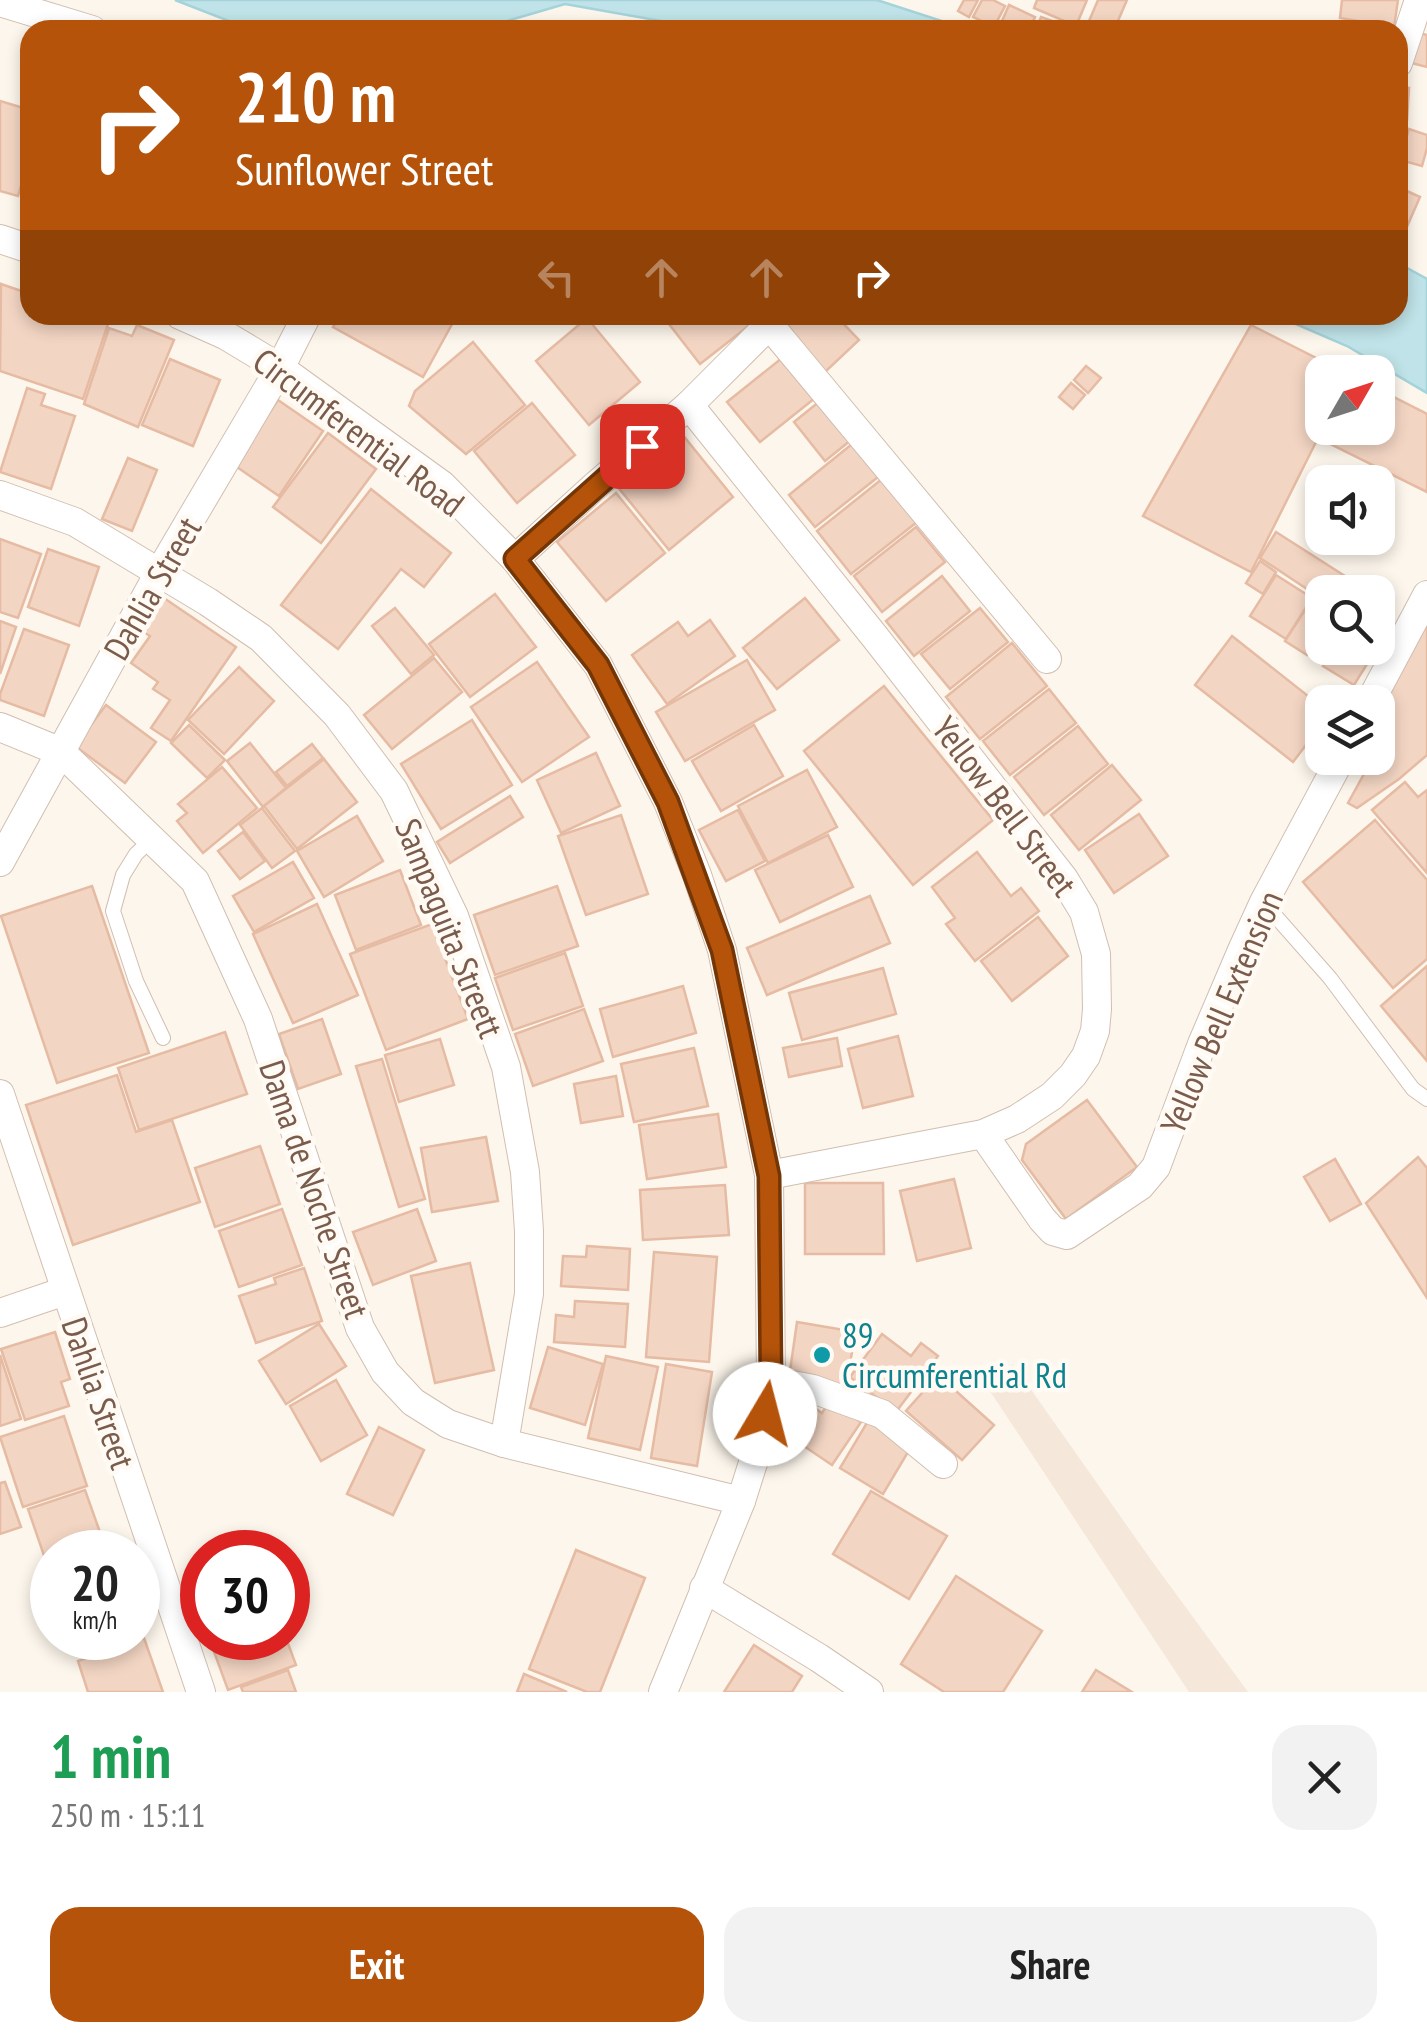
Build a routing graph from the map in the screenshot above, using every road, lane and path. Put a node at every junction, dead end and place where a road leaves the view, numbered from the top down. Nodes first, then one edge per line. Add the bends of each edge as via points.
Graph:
1 (0, 2) edge
2 (1419, 17) edge
3 (59, 20) edge
4 (1408, 42) edge
5 (201, 325) edge
6 (302, 325) edge
7 (761, 325) edge
8 (769, 325) edge
9 (280, 368) junction
10 (689, 405) junction
11 (0, 495) edge
12 (515, 559) junction
13 (159, 573) junction
14 (1427, 596) edge
15 (1047, 659) dead end
16 (1379, 685) edge
17 (0, 727) edge
18 (61, 752) junction
19 (1332, 775) edge
20 (152, 839) junction
21 (0, 862) edge
22 (1264, 902) junction
23 (162, 1038) dead end
24 (0, 1094) edge
25 (1427, 1099) edge
26 (982, 1134) junction
27 (769, 1176) junction
28 (64, 1291) junction
29 (0, 1312) edge
30 (771, 1381) junction
31 (504, 1443) junction
32 (944, 1464) dead end
33 (742, 1501) junction
34 (704, 1588) junction
35 (201, 1692) edge
36 (663, 1692) edge
37 (869, 1692) edge

1 - 3 street
2 - 4 street
5 - 9 street, Circumferential Road
6 - 9 street, Dahlia Street
7 - 10 street
8 - 15 street
9 - 12 street, Circumferential Road via 442,485
9 - 13 street, Dahlia Street
10 - 12 street
10 - 26 street, Yellow Bell Street via 958,742 1084,912 1096,954 1098,1009 1086,1056 1052,1096
11 - 13 street, Sampaguita Streett via 74,522
12 - 27 street, Circumferential Road via 598,665 668,802 722,950
13 - 18 street, Dahlia Street
13 - 31 street, Sampaguita Streett via 261,638 337,715 394,791 454,916 506,1068 524,1172 530,1294
14 - 16 street
17 - 18 street, Dama de Noche Street
18 - 20 street, Dama de Noche Street
18 - 21 street, Dahlia Street
19 - 22 street, Yellow Bell Extension
20 - 23 lane via 123,876 113,911
20 - 31 street, Dama de Noche Street via 196,881 258,1019 348,1296 385,1372 413,1402 448,1424
22 - 25 lane
22 - 26 street, Yellow Bell Extension via 1156,1167 1140,1186 1067,1235 1042,1219
24 - 28 street, Dahlia Street
26 - 27 street, Yellow Bell Street
27 - 30 street, Circumferential Road
28 - 29 street
28 - 35 street, Dahlia Street
30 - 32 street via 882,1414
30 - 33 street, Circumferential Road
31 - 33 street, Dama de Noche Street
33 - 34 street, Circumferential Road
34 - 36 street, Circumferential Road
34 - 37 street

